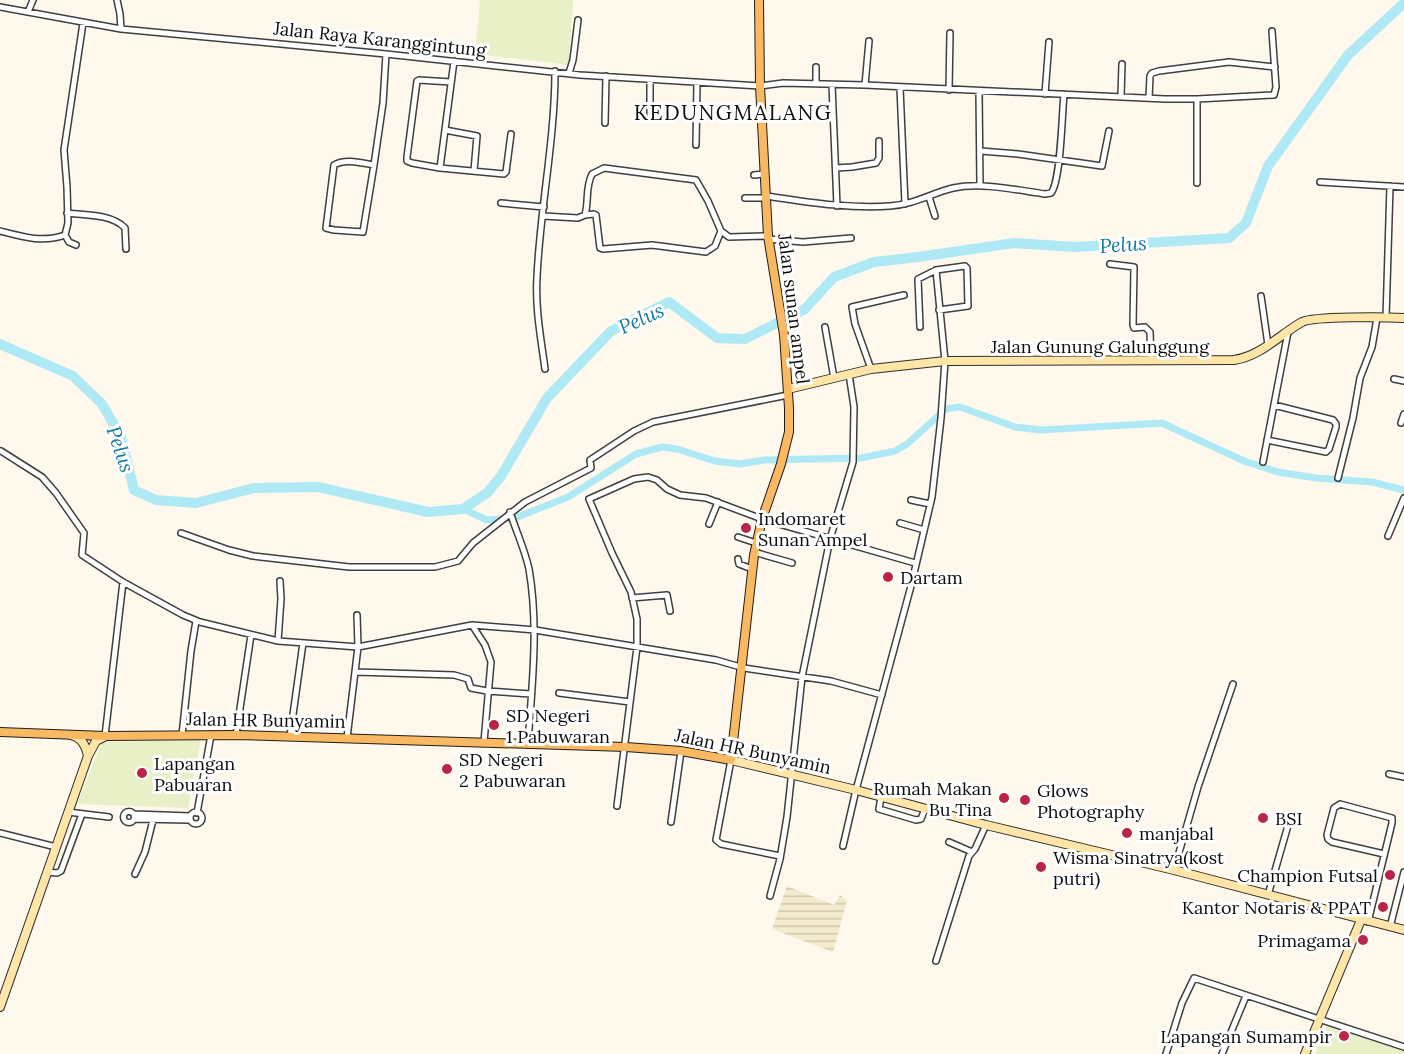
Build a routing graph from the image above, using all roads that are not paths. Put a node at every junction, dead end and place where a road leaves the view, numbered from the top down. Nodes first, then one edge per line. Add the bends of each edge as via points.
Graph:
1 (33, 0) edge
2 (117, 0) edge
3 (759, 0) edge
4 (0, 7) edge
5 (28, 12) junction
6 (578, 20) dead end
7 (83, 23) junction
8 (121, 29) junction
9 (1272, 30) dead end
10 (950, 33) dead end
11 (869, 41) dead end
12 (1049, 42) dead end
13 (386, 54) junction
14 (454, 61) junction
15 (1122, 64) dead end
16 (816, 67) dead end
17 (1275, 67) junction
18 (555, 71) junction
19 (569, 73) junction
20 (606, 76) junction
21 (650, 80) junction
22 (451, 82) junction
23 (696, 82) junction
24 (816, 84) junction
25 (832, 85) junction
26 (865, 85) junction
27 (760, 86) junction
28 (900, 88) junction
29 (950, 90) junction
30 (979, 91) junction
31 (1045, 94) junction
32 (1064, 94) junction
33 (1121, 96) junction
34 (1149, 98) junction
35 (1197, 99) junction
36 (650, 117) dead end
37 (606, 123) dead end
38 (445, 130) junction
39 (1109, 131) dead end
40 (511, 134) dead end
41 (879, 141) dead end
42 (696, 145) dead end
43 (981, 151) junction
44 (1058, 161) junction
45 (374, 165) junction
46 (440, 168) junction
47 (836, 168) junction
48 (474, 171) junction
49 (765, 174) junction
50 (754, 175) dead end
51 (1320, 182) dead end
52 (1197, 183) dead end
53 (980, 186) junction
54 (1390, 186) junction
55 (1404, 187) edge
56 (766, 197) junction
57 (929, 197) junction
58 (745, 198) dead end
59 (501, 203) dead end
60 (905, 204) junction
61 (837, 206) junction
62 (544, 207) junction
63 (68, 213) junction
64 (585, 215) junction
65 (543, 216) junction
66 (935, 216) dead end
67 (0, 231) edge
68 (720, 231) junction
69 (65, 235) junction
70 (768, 237) junction
71 (850, 238) dead end
72 (76, 245) dead end
73 (126, 249) dead end
74 (1110, 264) dead end
75 (936, 270) junction
76 (904, 295) dead end
77 (1261, 296) dead end
78 (939, 310) junction
79 (1377, 318) junction
80 (1386, 318) junction
81 (1404, 318) edge
82 (825, 327) dead end
83 (920, 327) dead end
84 (1288, 332) junction
85 (1268, 345) junction
86 (945, 361) junction
87 (1151, 361) junction
88 (545, 369) dead end
89 (871, 369) junction
90 (849, 375) junction
91 (834, 378) junction
92 (1394, 379) dead end
93 (1404, 381) edge
94 (788, 392) junction
95 (1274, 405) junction
96 (1404, 414) edge
97 (1401, 423) dead end
98 (1268, 440) junction
99 (1, 451) edge
100 (1263, 462) dead end
101 (1338, 478) dead end
102 (1404, 498) edge
103 (911, 500) dead end
104 (718, 502) junction
105 (930, 504) junction
106 (510, 512) junction
107 (762, 519) junction
108 (900, 523) dead end
109 (709, 524) dead end
110 (924, 530) junction
111 (181, 533) dead end
112 (1388, 536) dead end
113 (738, 537) dead end
114 (830, 539) junction
115 (755, 548) junction
116 (738, 559) dead end
117 (792, 563) dead end
118 (915, 563) junction
119 (752, 569) junction
120 (280, 581) dead end
121 (123, 582) junction
122 (632, 598) junction
123 (670, 611) dead end
124 (357, 615) dead end
125 (196, 621) junction
126 (472, 625) junction
127 (535, 630) junction
128 (251, 635) junction
129 (278, 641) junction
130 (303, 644) junction
131 (358, 647) junction
132 (637, 647) junction
133 (741, 667) junction
134 (356, 672) junction
135 (802, 676) junction
136 (1233, 684) dead end
137 (488, 692) junction
138 (560, 693) dead end
139 (531, 694) junction
140 (882, 695) junction
141 (630, 702) junction
142 (0, 732) edge
143 (71, 735) junction
144 (182, 735) junction
145 (211, 735) junction
146 (236, 735) junction
147 (105, 736) junction
148 (290, 736) junction
149 (347, 738) junction
150 (484, 742) junction
151 (528, 743) junction
152 (626, 747) junction
153 (681, 751) junction
154 (88, 756) junction
155 (731, 760) junction
156 (1389, 774) dead end
157 (792, 775) junction
158 (1404, 777) edge
159 (855, 790) junction
160 (881, 797) junction
161 (617, 806) dead end
162 (925, 808) junction
163 (68, 812) junction
164 (197, 813) junction
165 (81, 814) junction
166 (109, 817) dead end
167 (190, 818) junction
168 (153, 820) junction
169 (671, 822) dead end
170 (1289, 822) dead end
171 (986, 825) junction
172 (0, 833) edge
173 (949, 842) dead end
174 (843, 846) dead end
175 (56, 847) junction
176 (972, 852) junction
177 (1384, 854) junction
178 (780, 856) junction
179 (1174, 870) junction
180 (47, 872) junction
181 (1404, 872) edge
182 (135, 874) dead end
183 (1268, 895) junction
184 (770, 896) dead end
185 (1364, 921) junction
186 (1390, 927) junction
187 (1404, 930) edge
188 (936, 961) dead end
189 (1246, 996) junction
190 (0, 1007) edge
191 (1319, 1019) junction
192 (1404, 1047) edge
193 (1167, 1054) edge
194 (1222, 1054) edge
195 (1305, 1054) edge

1 - 5 street
2 - 8 street
3 - 27 main road, Jalan sunan ampel
4 - 5 street, Jalan Raya Karanggintung
5 - 7 street, Jalan Raya Karanggintung
6 - 19 street
7 - 8 street, Jalan Raya Karanggintung
7 - 63 street via 64,150
8 - 13 street, Jalan Raya Karanggintung
9 - 17 street
10 - 29 street
11 - 26 street
12 - 31 street
13 - 14 street, Jalan Raya Karanggintung
13 - 45 street
14 - 18 street, Jalan Raya Karanggintung
14 - 22 street
15 - 33 street
16 - 24 street
17 - 34 street via 1229,62 1159,71 1150,75
17 - 35 street, Jalan Raya Karanggintung via 1274,95
18 - 19 street, Jalan Raya Karanggintung
18 - 62 street
19 - 20 street, Jalan Raya Karanggintung
20 - 21 street, Jalan Raya Karanggintung
20 - 37 street
21 - 23 street, Jalan Raya Karanggintung
21 - 36 street
22 - 38 street
22 - 46 street via 417,81 407,157 411,163
23 - 27 street, Jalan Raya Karanggintung
23 - 42 street
24 - 25 street, Jalan Raya Karanggintung
24 - 27 street, Jalan Raya Karanggintung
25 - 26 street, Jalan Raya Karanggintung
25 - 47 street
26 - 28 street, Jalan Raya Karanggintung
27 - 49 main road, Jalan sunan ampel
28 - 29 street, Jalan Raya Karanggintung
28 - 60 street
29 - 30 street, Jalan Raya Karanggintung
30 - 31 street, Jalan Raya Karanggintung
30 - 43 street
31 - 32 street, Jalan Raya Karanggintung
32 - 33 street, Jalan Raya Karanggintung
32 - 44 street
33 - 34 street, Jalan Raya Karanggintung
34 - 35 street, Jalan Raya Karanggintung
35 - 52 street
38 - 46 street
38 - 48 street via 477,136
39 - 44 street via 1102,166
40 - 48 street via 506,172
41 - 47 street via 876,163
43 - 44 street
43 - 53 street
44 - 53 street via 1051,193
45 - 45 street via 347,161 334,165 326,228 363,232
46 - 48 street
47 - 61 street
49 - 50 street
49 - 56 main road, Jalan sunan ampel
51 - 54 street
53 - 57 street via 952,188
54 - 55 street
54 - 80 street
56 - 58 street
56 - 61 street
56 - 70 main road, Jalan sunan ampel
57 - 60 street
57 - 66 street
59 - 62 street
60 - 61 street
62 - 65 street
63 - 69 street
63 - 73 street via 119,223 124,228
64 - 65 street
64 - 68 street via 596,215 603,249 652,244 706,252 715,246
64 - 68 street via 588,181 604,168 696,180
65 - 88 street via 537,294
67 - 69 street via 40,240
68 - 70 street via 729,237
69 - 72 street via 69,243
70 - 71 street via 808,242
70 - 94 main road, Jalan sunan ampel via 784,335
74 - 87 street via 1134,267 1133,325 1150,332
75 - 78 street
75 - 78 street via 962,265 967,268 968,306
75 - 83 street via 918,279
76 - 89 street via 852,307
77 - 85 street
78 - 86 street
79 - 80 street, Jalan Gunung Galunggung
79 - 84 street, Jalan Gunung Galunggung via 1307,320
79 - 101 street
80 - 81 street, Jalan Gunung Galunggung
82 - 91 street
84 - 85 street, Jalan Gunung Galunggung
84 - 95 street
85 - 87 street, Jalan Gunung Galunggung via 1234,360
86 - 87 street, Jalan Gunung Galunggung
86 - 89 street, Jalan Gunung Galunggung
86 - 105 street
89 - 90 street, Jalan Gunung Galunggung
90 - 91 street, Jalan Gunung Galunggung
90 - 114 street via 854,407 853,462
91 - 94 street, Jalan Gunung Galunggung
92 - 93 street
94 - 106 street via 650,423 590,460 591,468
94 - 107 main road, Jalan sunan ampel via 785,452
95 - 98 street
95 - 98 street via 1333,420 1336,428 1326,452
96 - 97 street
98 - 100 street
99 - 121 street via 42,477 84,533 82,555
102 - 112 street
103 - 105 street
104 - 107 street
104 - 109 street
104 - 122 street via 680,495 648,477 634,479 589,499
105 - 110 street
106 - 111 street via 458,561 435,567 349,567 253,556
106 - 127 street via 528,566
107 - 114 street
107 - 115 main road, Jalan sunan ampel
108 - 110 street
110 - 118 street
113 - 115 street
114 - 118 street
114 - 135 street
115 - 117 street
115 - 119 main road, Jalan sunan ampel
116 - 119 street via 741,565
118 - 140 street
119 - 133 main road, Jalan sunan ampel
120 - 129 street
121 - 125 street
121 - 147 street
122 - 123 street via 667,596
122 - 132 street
124 - 131 street
125 - 128 street
125 - 144 street
126 - 127 street
126 - 131 street
126 - 137 street via 491,662
127 - 132 street
127 - 139 street
128 - 129 street
128 - 146 street
129 - 130 street
130 - 131 street
130 - 148 street
131 - 134 street
132 - 133 street
132 - 141 street
133 - 135 street
133 - 155 main road, Jalan sunan ampel
134 - 137 street via 463,677 471,688
134 - 149 street
135 - 140 street
135 - 157 street
136 - 179 street
137 - 139 street
137 - 150 street
138 - 141 street
139 - 151 street
140 - 159 street
141 - 152 street
142 - 143 main road, Jalan HR Bunyamin
143 - 147 main road, Jalan HR Bunyamin
143 - 154 street via 80,739
144 - 145 main road, Jalan HR Bunyamin
144 - 147 main road, Jalan HR Bunyamin
145 - 146 main road, Jalan HR Bunyamin
145 - 164 street
146 - 148 main road, Jalan HR Bunyamin
147 - 154 street via 96,741
148 - 149 main road, Jalan HR Bunyamin
149 - 150 main road, Jalan HR Bunyamin
150 - 151 main road, Jalan HR Bunyamin
151 - 152 main road, Jalan HR Bunyamin
152 - 153 main road, Jalan HR Bunyamin
152 - 161 street
153 - 155 main road, Jalan HR Bunyamin
153 - 169 street
154 - 163 street
155 - 157 street, Jalan HR Bunyamin
155 - 178 street via 716,840
156 - 158 street
157 - 159 street, Jalan HR Bunyamin
157 - 178 street
159 - 160 street, Jalan HR Bunyamin
159 - 174 street
160 - 162 street, Jalan HR Bunyamin
160 - 162 street via 879,809 911,818 920,820
162 - 171 street, Jalan HR Bunyamin
163 - 165 street
163 - 175 street
164 - 167 street
164 - 167 street via 200,822 194,824
165 - 166 street
165 - 180 street via 61,871
167 - 168 street
167 - 168 street via 134,817
168 - 182 street
170 - 183 street
171 - 176 street
171 - 179 street, Jalan HR Bunyamin
172 - 175 street
173 - 176 street
175 - 180 street
176 - 188 street
177 - 177 street via 1328,839 1334,808 1340,804 1392,818
177 - 185 street
178 - 184 street
179 - 183 street, Jalan HR Bunyamin
180 - 190 street
181 - 186 street
183 - 185 street, Jalan HR Bunyamin
185 - 186 street, Jalan HR Bunyamin
185 - 191 street
186 - 187 street, Jalan HR Bunyamin
189 - 191 street
189 - 193 street via 1194,978
189 - 194 street
191 - 192 street
191 - 195 street

